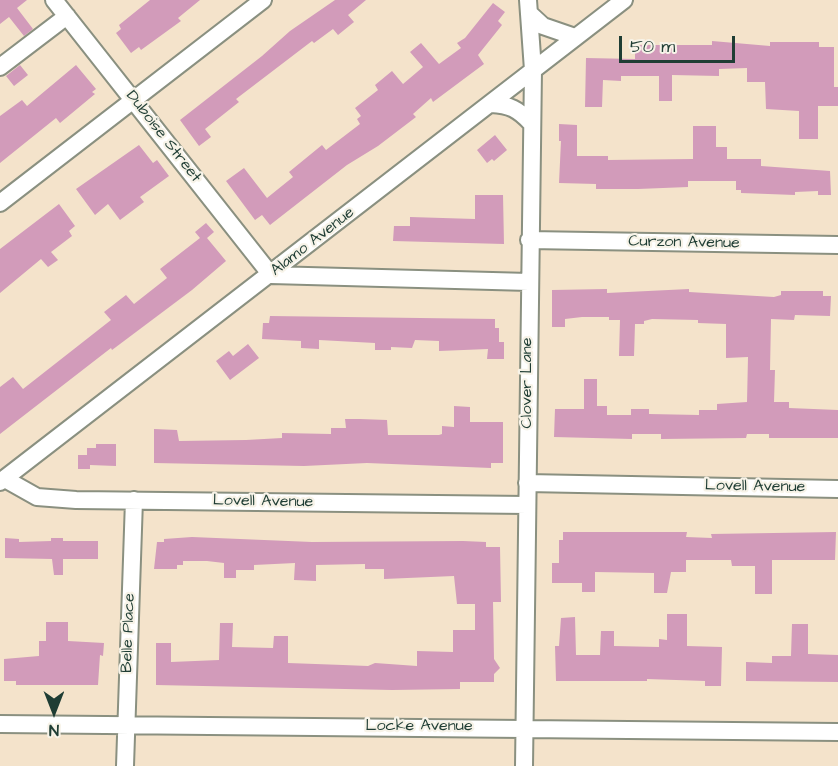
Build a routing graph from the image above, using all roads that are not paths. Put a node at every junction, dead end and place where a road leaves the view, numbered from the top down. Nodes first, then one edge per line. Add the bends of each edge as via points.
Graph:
1 (54, 0) edge
2 (262, 0) edge
3 (624, 0) edge
4 (529, 7) edge
5 (67, 16) junction
6 (575, 37) junction
7 (0, 67) edge
8 (533, 70) junction
9 (133, 100) junction
10 (491, 104) junction
11 (531, 123) junction
12 (0, 203) edge
13 (529, 240) junction
14 (838, 245) edge
15 (271, 275) junction
16 (529, 282) junction
17 (2, 480) edge
18 (527, 483) junction
19 (838, 489) edge
20 (134, 500) junction
21 (527, 506) junction
22 (0, 724) edge
23 (126, 726) junction
24 (525, 728) junction
25 (838, 732) edge
26 (125, 766) edge
27 (524, 766) edge

1 - 5 street, Duboise Street
2 - 9 street
3 - 6 street, Alamo Avenue
4 - 6 street via 543,26
4 - 8 street, Clover Lane
5 - 7 street
5 - 9 street, Duboise Street
6 - 8 street, Alamo Avenue
8 - 10 street, Alamo Avenue
8 - 11 street, Clover Lane
9 - 12 street
9 - 15 street, Duboise Street
10 - 11 street via 508,105
10 - 15 street, Alamo Avenue
11 - 13 street, Clover Lane
13 - 14 street, Curzon Avenue
13 - 16 street, Clover Lane
15 - 16 street
15 - 17 street, Alamo Avenue
16 - 18 street, Clover Lane
17 - 20 street, Lovell Avenue via 38,497
18 - 19 street, Lovell Avenue
18 - 21 street, Clover Lane
20 - 21 street, Lovell Avenue
20 - 23 street, Belle Place
21 - 24 street, Clover Lane
22 - 23 street, Locke Avenue
23 - 24 street, Locke Avenue
23 - 26 street, Belle Place
24 - 25 street, Locke Avenue
24 - 27 street, Clover Lane

